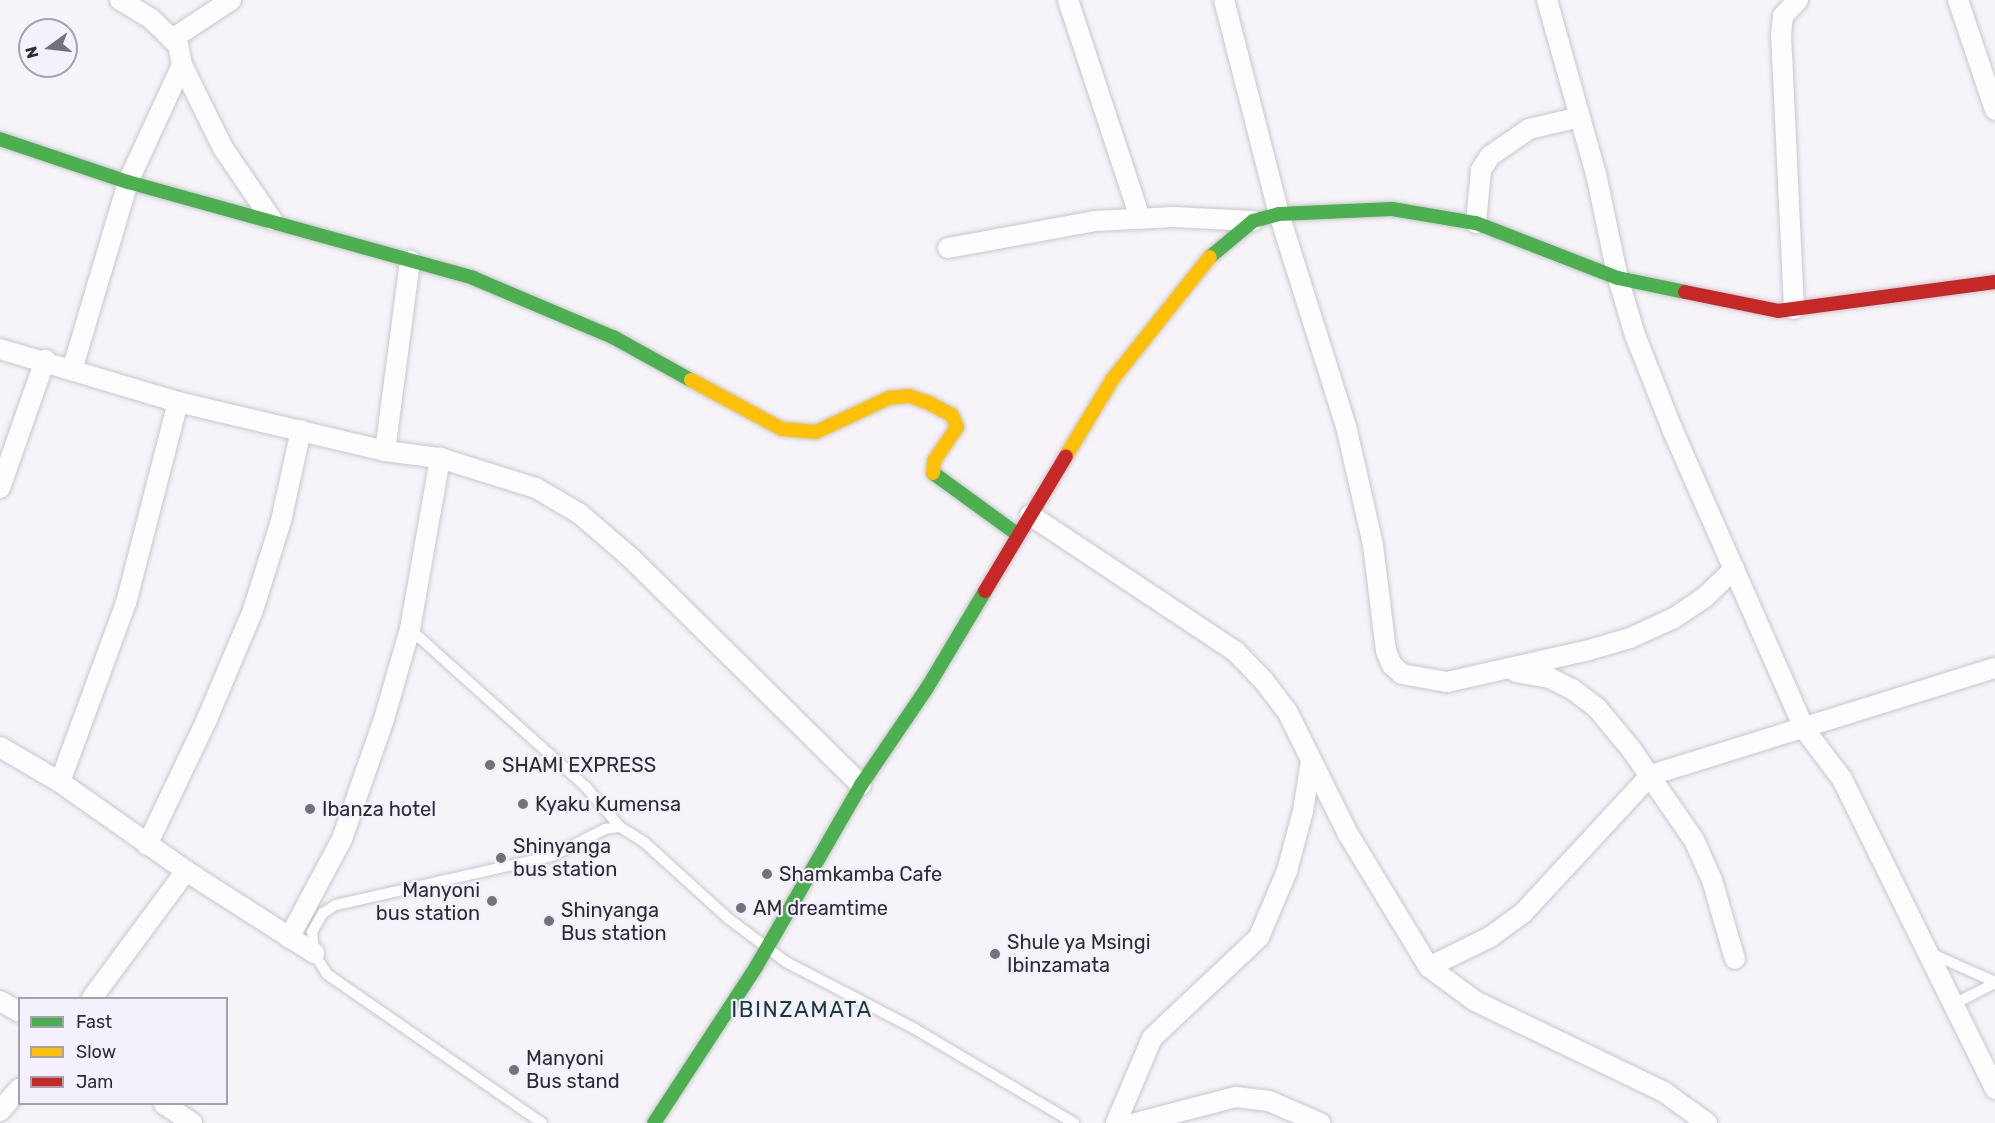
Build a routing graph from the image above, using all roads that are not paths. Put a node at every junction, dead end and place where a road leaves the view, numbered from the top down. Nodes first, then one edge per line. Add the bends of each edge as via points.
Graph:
1 (120, 0) edge
2 (231, 0) edge
3 (1068, 0) edge
4 (1224, 0) edge
5 (1546, 0) edge
6 (1798, 0) edge
7 (1958, 0) edge
8 (172, 39) junction
9 (182, 65) junction
10 (1995, 110) edge
11 (1581, 117) junction
12 (0, 139) edge
13 (128, 182) junction
14 (1279, 214) junction
15 (1140, 218) junction
16 (272, 220) junction
17 (1253, 221) junction
18 (1476, 223) junction
19 (948, 248) dead end
20 (410, 261) junction
21 (1618, 278) junction
22 (1995, 282) edge
23 (1794, 309) junction
24 (0, 349) edge
25 (45, 360) junction
26 (72, 370) junction
27 (178, 402) junction
28 (301, 430) junction
29 (385, 451) junction
30 (440, 458) junction
31 (0, 488) edge
32 (1030, 515) junction
33 (1017, 534) junction
34 (1734, 569) junction
35 (410, 629) junction
36 (1995, 668) edge
37 (1509, 670) junction
38 (1805, 730) junction
39 (0, 747) edge
40 (1311, 761) junction
41 (1651, 775) junction
42 (60, 782) junction
43 (861, 785) junction
44 (620, 827) junction
45 (147, 845) junction
46 (186, 872) junction
47 (289, 938) junction
48 (765, 949) junction
49 (1927, 952) junction
50 (314, 953) junction
51 (1734, 959) dead end
52 (1429, 967) junction
53 (1995, 982) edge
54 (93, 997) edge
55 (0, 1000) edge
56 (1952, 1005) junction
57 (18, 1011) edge
58 (1995, 1089) edge
59 (18, 1090) edge
60 (165, 1105) edge
61 (0, 1111) edge
62 (192, 1123) edge
63 (542, 1123) edge
64 (654, 1123) edge
65 (1074, 1123) edge
66 (1116, 1123) edge
67 (1136, 1123) edge
68 (1320, 1123) edge
69 (1707, 1123) edge

1 - 8 street via 150,18
2 - 8 street
3 - 15 street
4 - 14 street
5 - 11 street
6 - 23 street via 1781,23
7 - 10 street
8 - 9 street via 178,45
9 - 13 street
9 - 16 street via 223,148
11 - 18 street via 1529,129 1490,156 1479,177
11 - 21 street
12 - 13 street
13 - 16 street
13 - 26 street
14 - 17 street
14 - 18 street via 1392,209
14 - 37 street via 1347,426 1373,545 1386,651 1392,665 1402,674 1447,682
15 - 17 street
15 - 19 street via 1045,228
16 - 20 street
17 - 32 street via 1202,263 1153,322 1112,380
18 - 21 street
20 - 29 street
20 - 33 street via 473,278 614,337 782,429 816,432 889,399 909,396 929,403 952,415 957,427 934,461 932,472
21 - 23 street via 1757,309
21 - 34 street via 1652,380
22 - 23 street
24 - 25 street
25 - 26 street
25 - 31 street
26 - 27 street
27 - 28 street
27 - 42 street via 126,603
28 - 29 street
28 - 45 street via 281,521 253,610
29 - 30 street
30 - 35 street
30 - 43 street via 536,488 580,514 688,612
32 - 33 street
32 - 40 street via 1236,652 1287,711
33 - 43 street via 927,688
34 - 37 street via 1688,610 1630,638
34 - 38 street
35 - 44 lane via 586,787
35 - 47 street via 342,839
36 - 38 street via 1846,713
37 - 41 street via 1550,678 1572,689 1597,708
38 - 41 street
38 - 49 street via 1842,779
39 - 42 street
40 - 52 street via 1348,834
40 - 66 street via 1287,871 1259,937 1152,1038
41 - 51 street via 1694,840 1712,880
41 - 52 street via 1523,914 1490,937
42 - 45 street
43 - 48 street
44 - 48 lane via 644,842
44 - 50 lane via 605,828 552,856 336,905 323,913 312,932
45 - 46 street
46 - 47 street
46 - 54 street
47 - 50 street
48 - 64 street
48 - 65 lane via 988,1069
49 - 53 lane
49 - 56 street
50 - 63 lane via 327,974
52 - 69 street via 1475,1001 1664,1092
53 - 56 lane
55 - 57 street
56 - 58 street
59 - 61 street
60 - 62 street
67 - 68 street via 1236,1097 1269,1101

